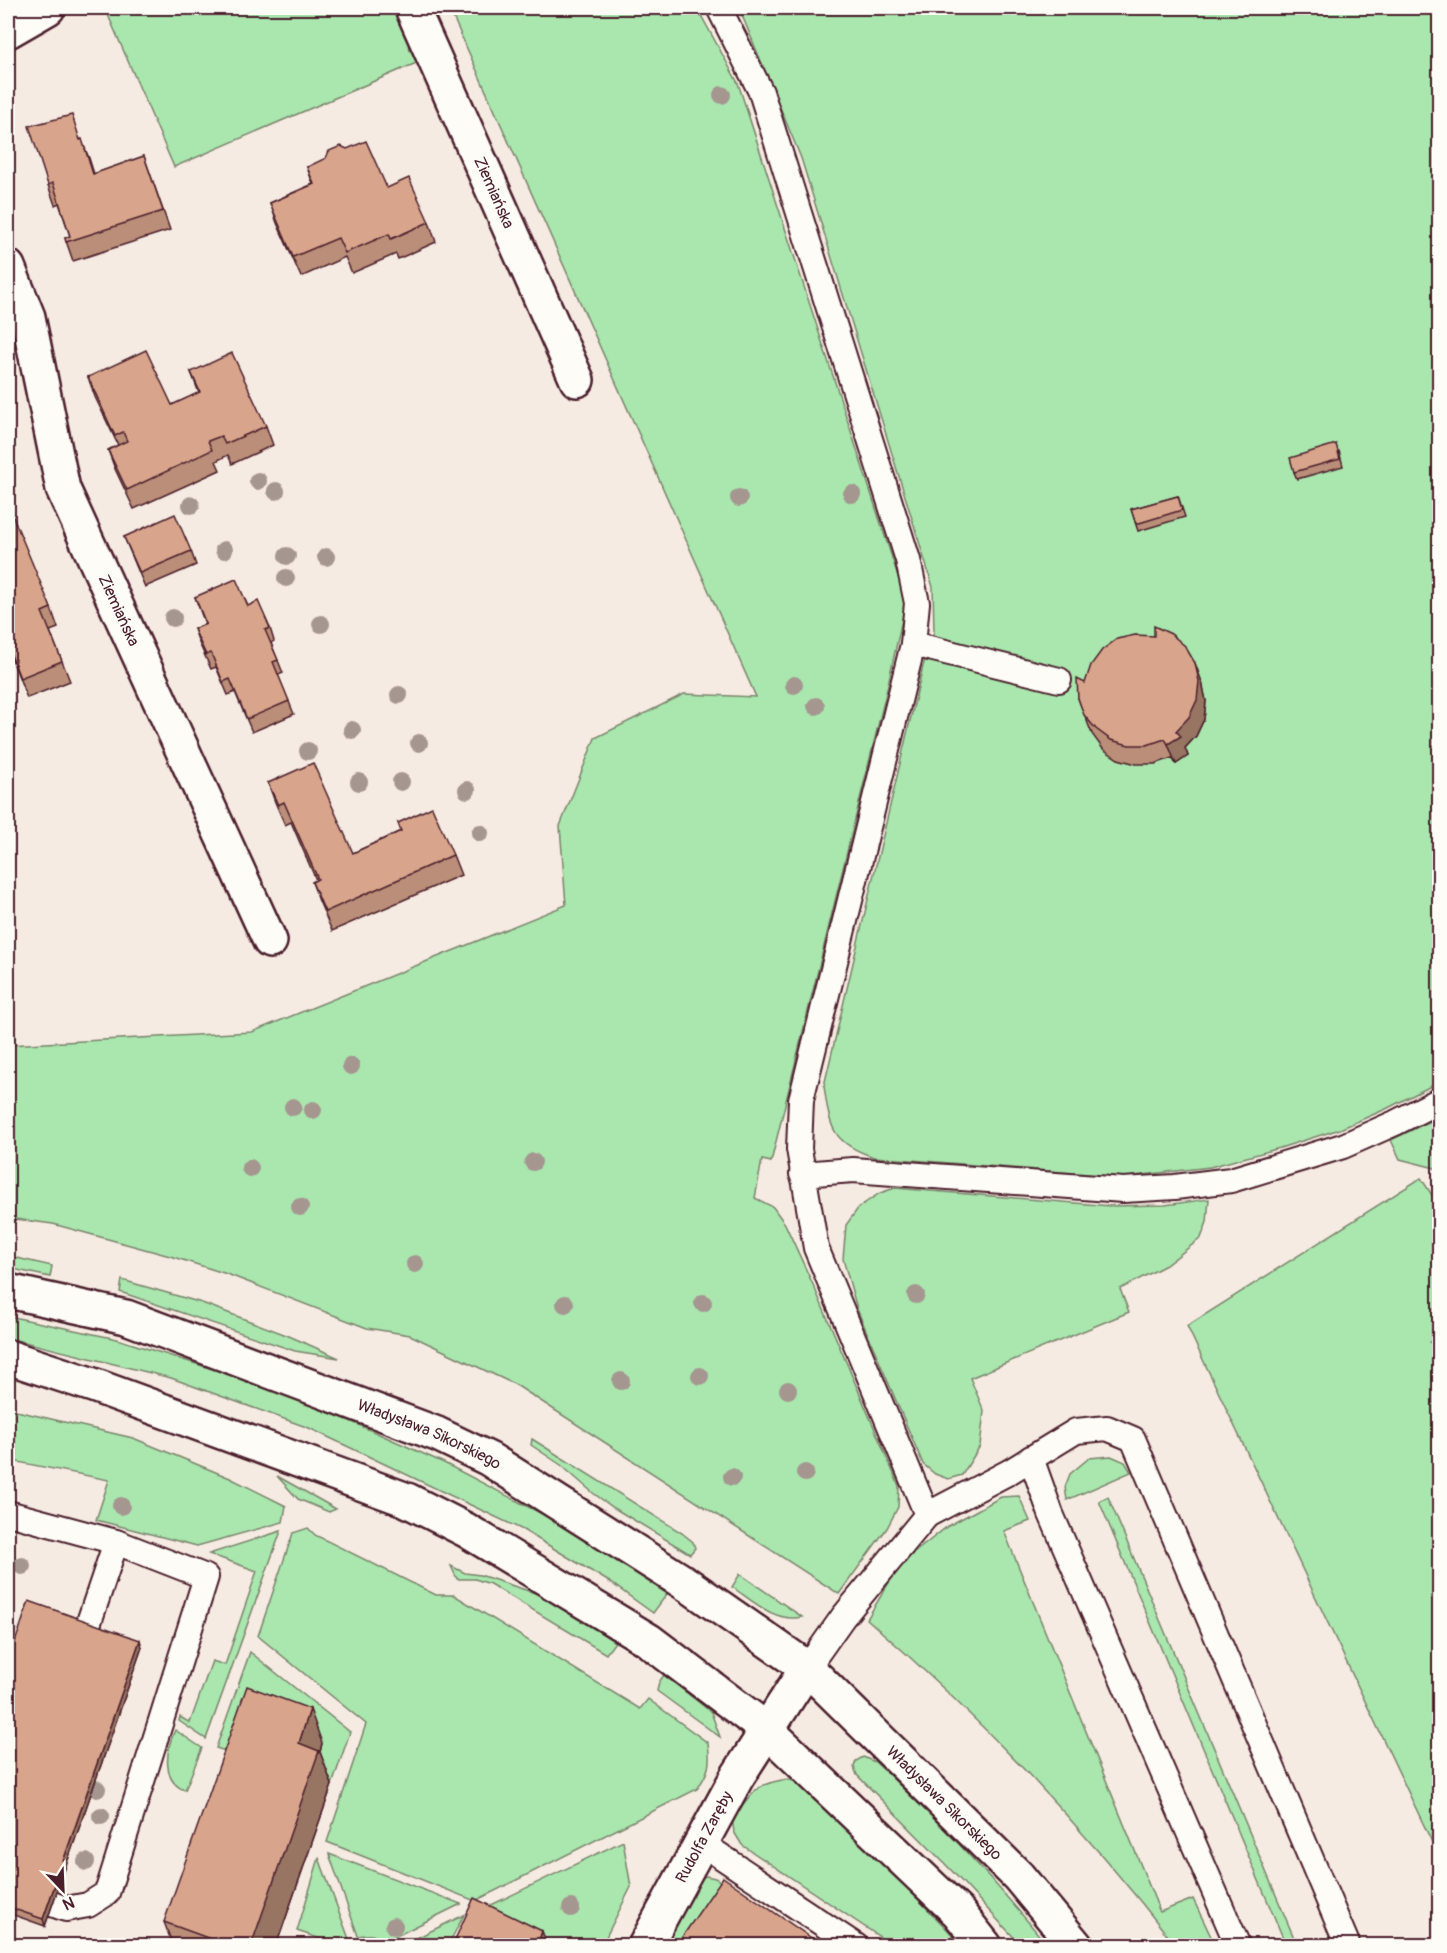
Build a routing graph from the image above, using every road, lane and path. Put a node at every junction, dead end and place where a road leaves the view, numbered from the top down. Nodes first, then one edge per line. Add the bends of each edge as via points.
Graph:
1 (48, 8) edge
2 (412, 8) edge
3 (719, 8) edge
4 (8, 31) edge
5 (8, 267) edge
6 (577, 380) dead end
7 (914, 644) junction
8 (1059, 681) dead end
9 (270, 941) dead end
10 (1440, 1100) edge
11 (802, 1174) junction
12 (8, 1291) edge
13 (8, 1357) edge
14 (1031, 1458) junction
15 (8, 1513) edge
16 (927, 1515) junction
17 (116, 1542) junction
18 (87, 1628) edge
19 (807, 1668) junction
20 (767, 1730) junction
21 (701, 1843) junction
22 (52, 1904) edge
23 (645, 1946) edge
24 (856, 1946) edge
25 (985, 1946) edge
26 (1076, 1946) edge
27 (1238, 1946) edge
28 (1348, 1946) edge

1 - 4 street
2 - 6 street, Ziemiańska
3 - 7 lane via 761,92 909,560 917,603
5 - 9 street, Ziemiańska via 28,317 63,489
7 - 8 lane
7 - 11 lane via 801,1100
10 - 11 lane via 1343,1146 1231,1180 1175,1187 1123,1190 853,1170
11 - 16 lane via 816,1248
12 - 19 street, Władysława Sikorskiego via 126,1317 436,1434 489,1459 678,1579
13 - 20 street via 407,1500 466,1530 648,1640
14 - 16 lane
14 - 27 lane via 1051,1514
14 - 28 lane via 1076,1431 1107,1428 1133,1439
15 - 17 lane
16 - 19 lane via 843,1617
17 - 18 lane
17 - 22 lane via 206,1577 107,1893 88,1905 66,1909
19 - 20 street
19 - 26 street, Władysława Sikorskiego via 1018,1876
20 - 21 street, Rudolfa Zaręby
20 - 25 street via 958,1912
21 - 23 street, Rudolfa Zaręby
21 - 24 lane

